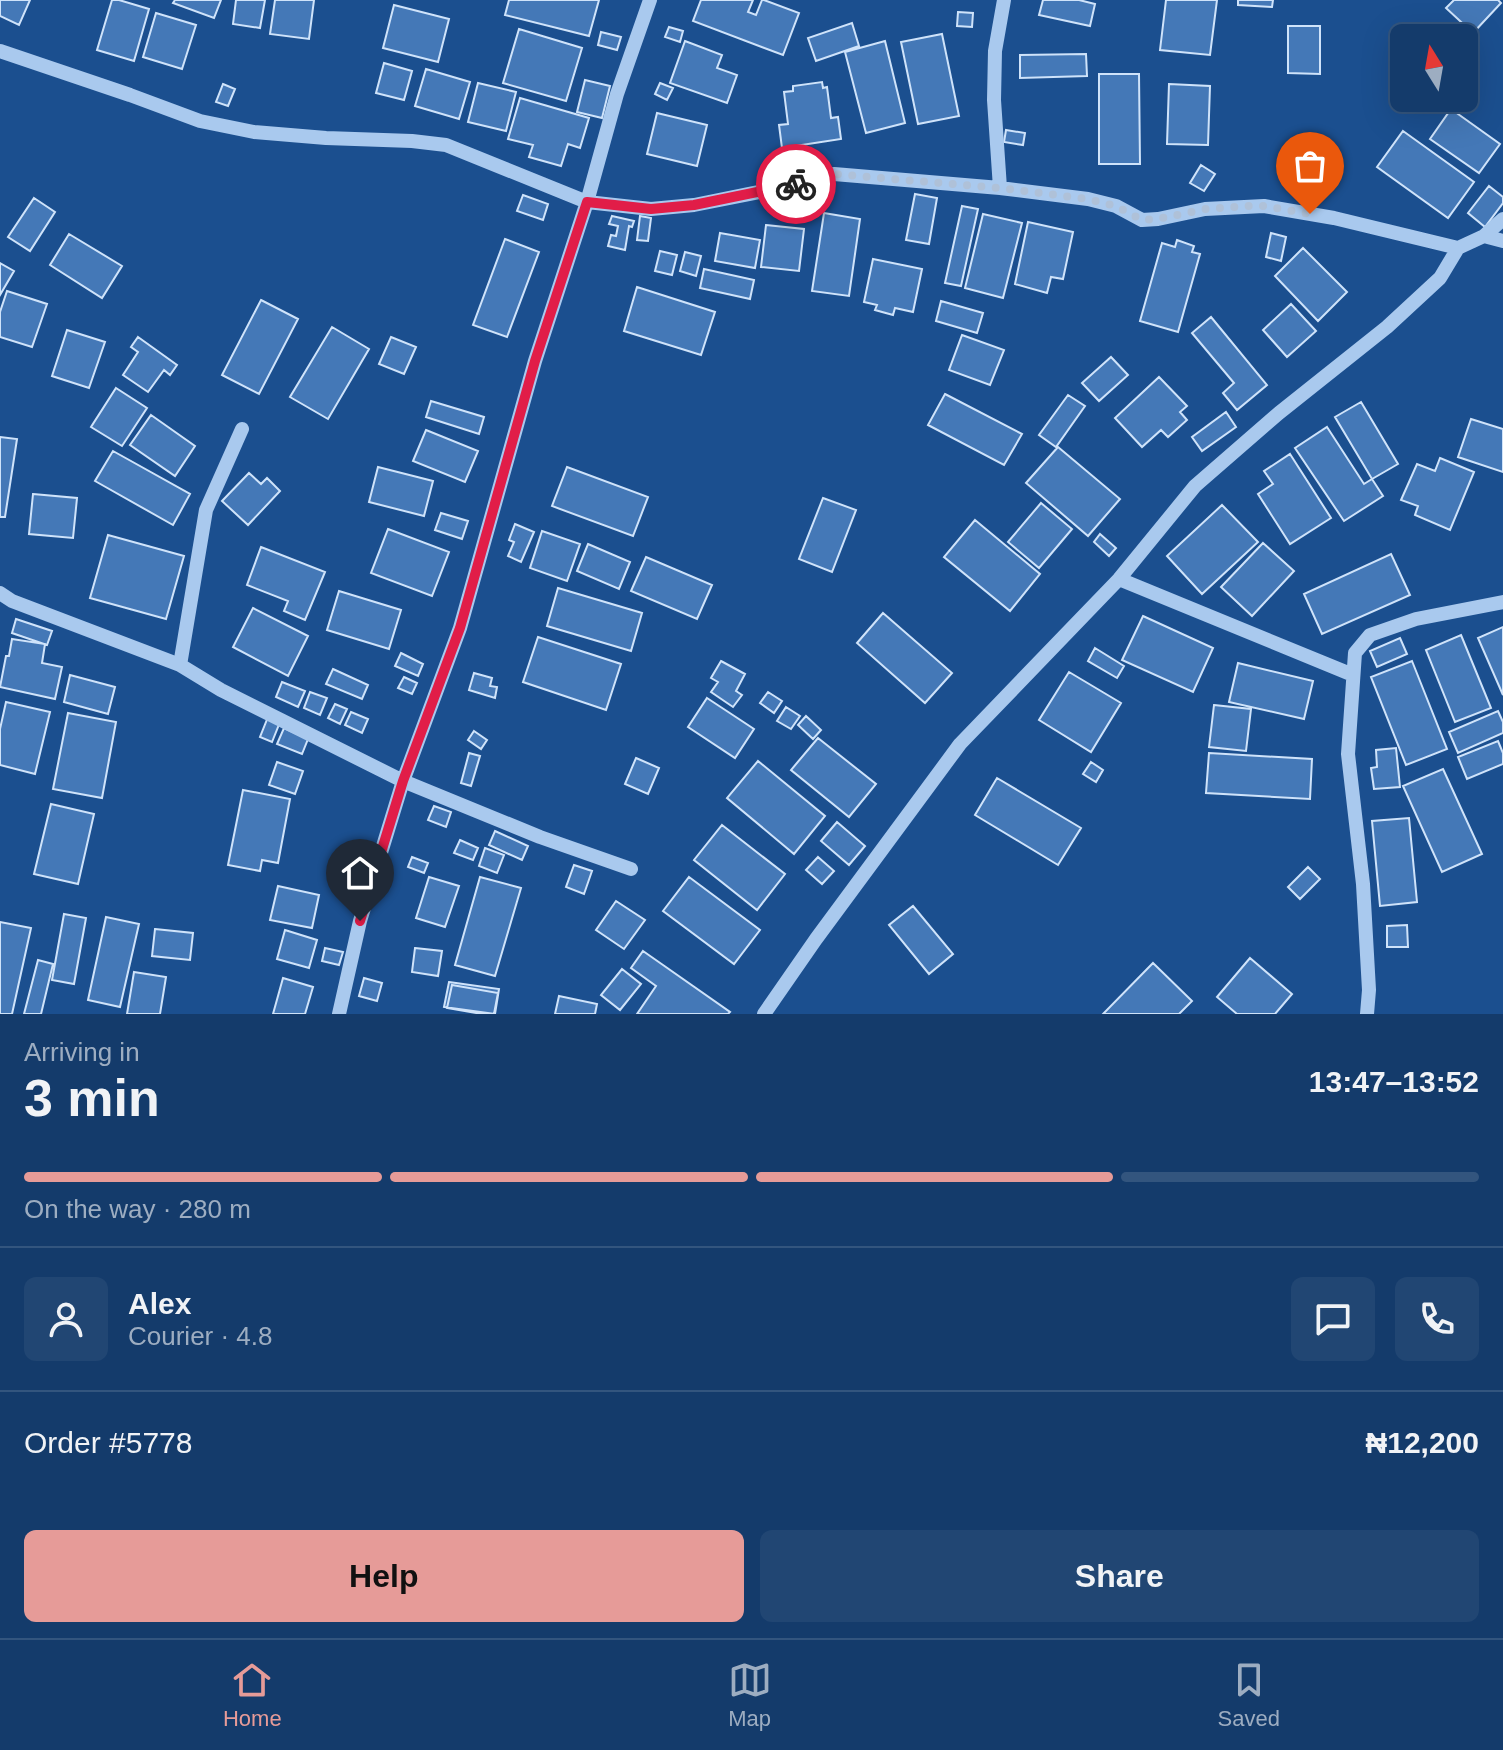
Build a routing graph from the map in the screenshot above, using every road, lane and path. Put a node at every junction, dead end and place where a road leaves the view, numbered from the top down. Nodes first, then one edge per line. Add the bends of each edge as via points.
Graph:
1 (650, 0) edge
2 (1004, 0) edge
3 (0, 51) edge
4 (1000, 188) junction
5 (587, 202) junction
6 (1503, 219) edge
7 (1484, 236) junction
8 (1503, 241) edge
9 (1458, 248) junction
10 (242, 429) dead end
11 (1119, 579) junction
12 (0, 593) edge
13 (1503, 602) edge
14 (180, 665) junction
15 (1353, 675) junction
16 (403, 781) junction
17 (631, 869) dead end
18 (339, 1014) edge
19 (764, 1014) edge
20 (1367, 1014) edge

1 - 5 street
2 - 4 street via 994,88
3 - 5 street via 200,121 269,133 446,145
4 - 5 street via 834,174 694,205 651,209
4 - 9 street via 1088,199 1142,220 1264,206
5 - 16 street via 535,361 460,628
6 - 7 street
7 - 8 street
7 - 9 street
9 - 11 street via 1440,278 1387,327 1195,486
10 - 14 street via 206,510
11 - 15 street
11 - 19 street via 960,744
12 - 14 street
13 - 15 street via 1416,619 1370,635 1355,653
14 - 16 street
15 - 20 street via 1348,754 1363,884
16 - 17 street
16 - 18 street via 360,921

